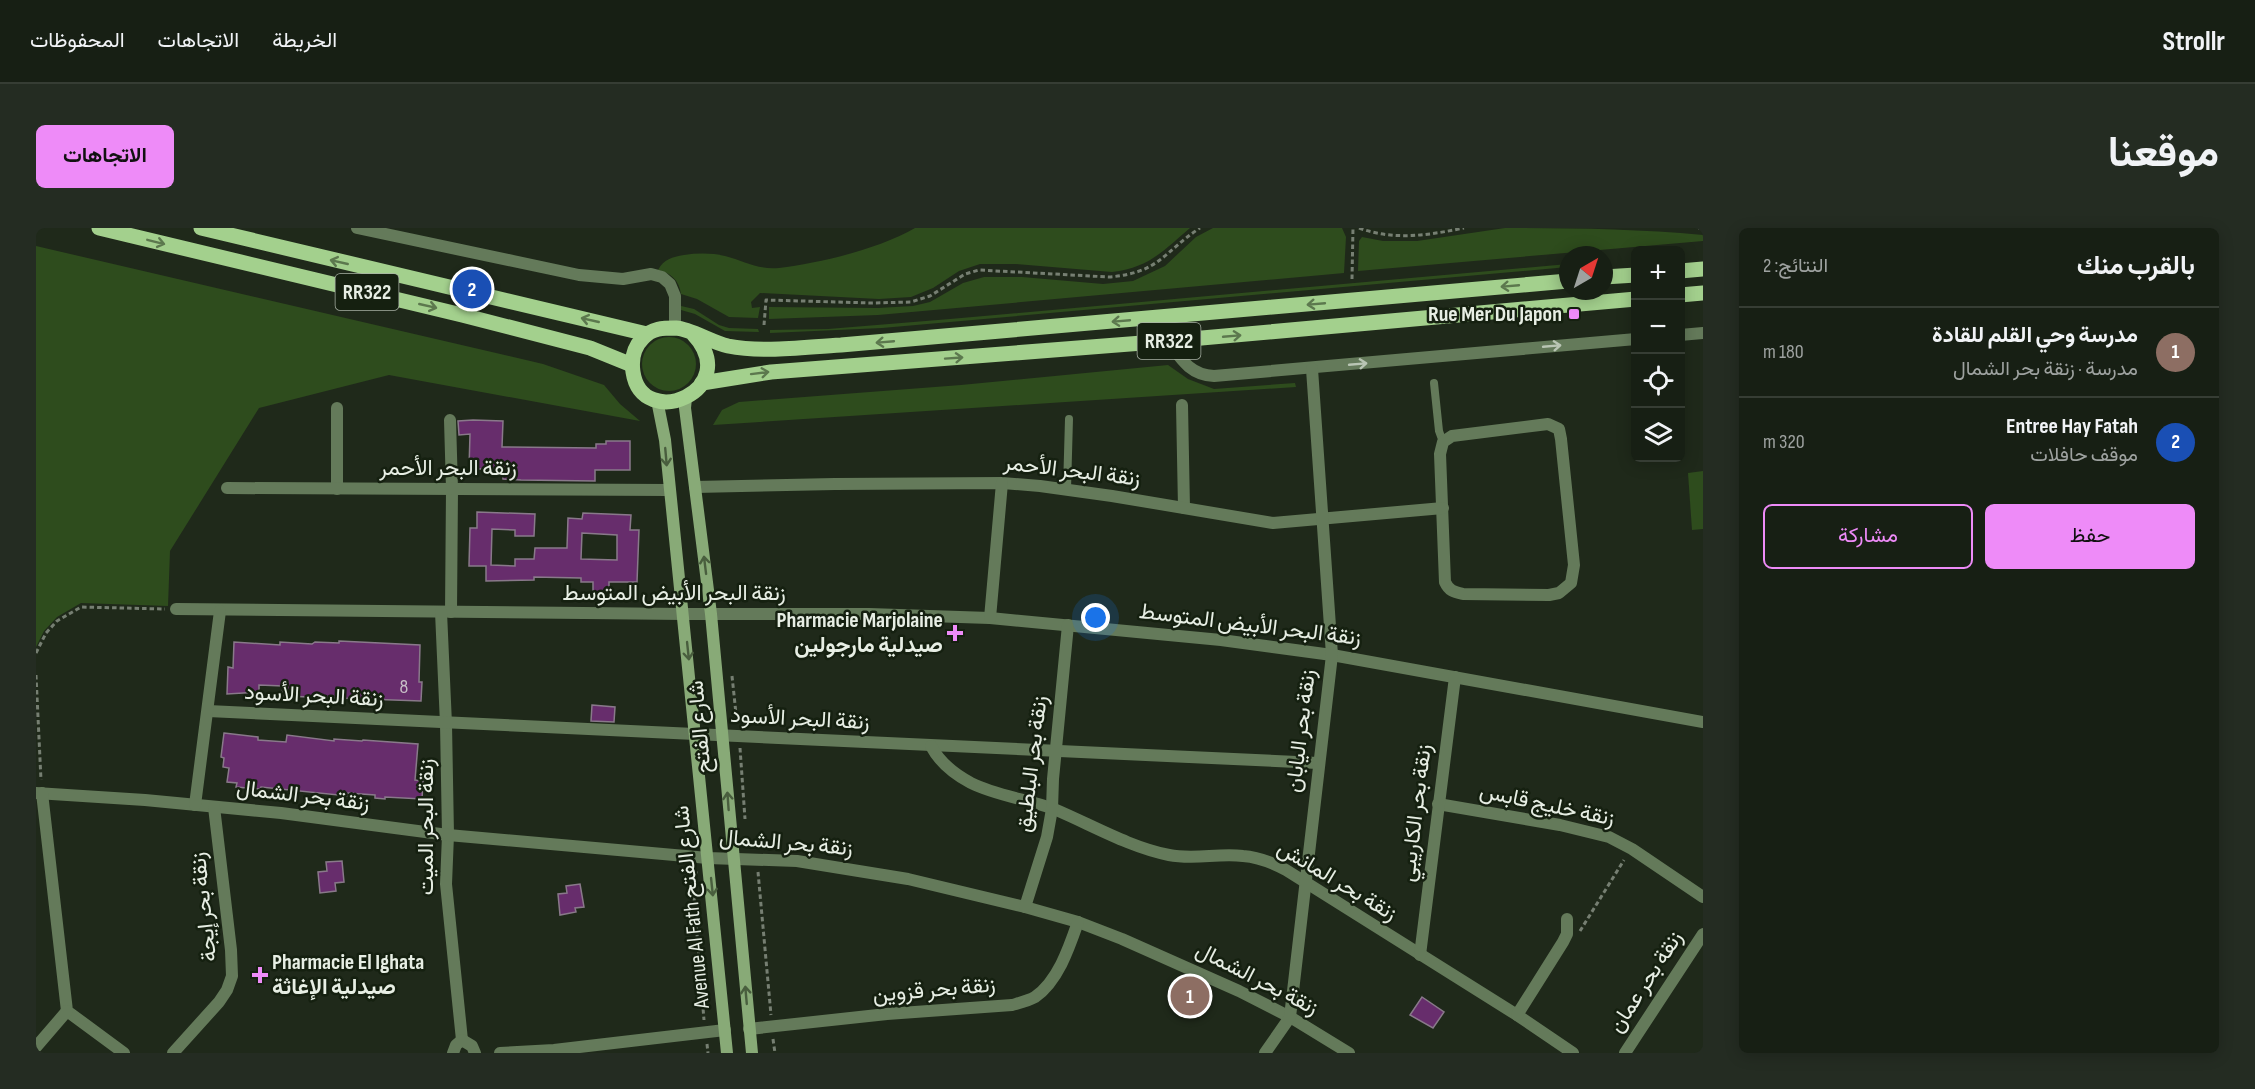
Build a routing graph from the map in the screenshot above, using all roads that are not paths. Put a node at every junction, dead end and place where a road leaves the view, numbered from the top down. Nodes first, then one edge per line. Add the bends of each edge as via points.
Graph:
1 (99, 228) edge
2 (201, 228) edge
3 (357, 228) edge
4 (370, 230) edge
5 (1703, 268) edge
6 (1685, 270) edge
7 (1631, 274) edge
8 (1613, 276) edge
9 (1559, 282) edge
10 (1703, 293) edge
11 (1685, 295) edge
12 (1631, 299) edge
13 (675, 328) junction
14 (1703, 333) edge
15 (647, 334) junction
16 (693, 334) junction
17 (1685, 335) edge
18 (1631, 339) edge
19 (1168, 341) junction
20 (632, 365) junction
21 (1312, 369) junction
22 (702, 383) junction
23 (1434, 383) dead end
24 (686, 398) junction
25 (657, 400) junction
26 (1182, 405) dead end
27 (337, 408) dead end
28 (1069, 419) dead end
29 (450, 420) dead end
30 (1443, 442) junction
31 (1002, 483) junction
32 (695, 487) junction
33 (227, 488) dead end
34 (338, 489) junction
35 (452, 489) junction
36 (1067, 489) junction
37 (669, 490) junction
38 (1184, 508) junction
39 (1443, 508) junction
40 (1322, 519) junction
41 (176, 609) road end
42 (220, 611) junction
43 (446, 612) junction
44 (684, 614) junction
45 (711, 614) junction
46 (990, 618) junction
47 (1068, 625) junction
48 (1332, 655) junction
49 (1455, 677) junction
50 (208, 711) junction
51 (1703, 722) edge
52 (446, 724) junction
53 (696, 735) junction
54 (723, 737) junction
55 (931, 746) junction
56 (1056, 749) junction
57 (1318, 763) junction
58 (39, 793) edge
59 (1438, 804) junction
60 (195, 805) junction
61 (214, 807) junction
62 (1052, 809) junction
63 (448, 835) junction
64 (708, 858) junction
65 (732, 859) junction
66 (1306, 883) junction
67 (1703, 897) edge
68 (1025, 906) junction
69 (1567, 919) dead end
70 (1078, 922) junction
71 (1703, 934) edge
72 (1420, 955) junction
73 (67, 1011) junction
74 (1517, 1015) junction
75 (1290, 1017) junction
76 (749, 1029) junction
77 (725, 1030) junction
78 (462, 1040) junction
79 (36, 1047) edge
80 (124, 1053) edge
81 (173, 1053) edge
82 (453, 1053) edge
83 (475, 1053) edge
84 (500, 1053) edge
85 (728, 1053) edge
86 (752, 1053) edge
87 (1265, 1053) edge
88 (1348, 1053) edge
89 (1573, 1053) edge
90 (1625, 1053) edge

1 -> 20 main road, RR322 via 462,315 590,348
15 -> 2 main road, RR322
3 - 4 street
4 - 13 street via 579,275 614,279 651,274 662,277 675,296
5 - 6 main road
7 - 8 main road
9 -> 16 main road, RR322 via 841,345 744,348
10 - 11 main road
19 -> 12 main road, RR322
13 - 15 main road, RR322
13 - 16 main road, RR322
14 - 17 street
15 - 20 main road via 636,348
16 - 22 main road via 705,351 706,373
21 -> 18 street
19 - 21 street via 1186,366 1206,376
22 -> 19 main road, RR322 via 771,372
20 - 25 main road via 639,386
21 - 40 street, زنقة بحر اليابان
22 - 24 main road
23 - 30 lane
24 - 25 main road
24 - 32 street, شارع الفتح
25 -> 37 street, Avenue Al Fath شارع الفتح
26 - 38 street
27 - 34 street
28 - 36 lane
29 - 35 street, زنقة البحر الميت
30 - 39 street
30 - 39 street via 1452,436 1517,426 1548,424 1559,429 1574,565 1571,583 1559,593 1549,595 1453,591 1445,582
31 - 32 street, زنقة البحر الأحمر
31 - 36 street, زنقة البحر الأحمر
31 - 46 street
45 -> 32 street, شارع الفتح
33 - 34 street, زنقة البحر الأحمر
34 - 35 street, زنقة البحر الأحمر
35 - 37 street, زنقة البحر الأحمر
35 - 43 street, زنقة البحر الميت
36 - 38 street, زنقة البحر الأحمر
37 - 44 street, Avenue Al Fath شارع الفتح
38 - 40 street, زنقة البحر الأحمر via 1274,523
39 - 40 street, زنقة البحر الأحمر
40 - 48 street, زنقة بحر اليابان
41 - 42 street, زنقة البحر الأبيض المتوسط
42 - 43 street, زنقة البحر الأبيض المتوسط
42 - 50 street
43 - 44 street, زنقة البحر الأبيض المتوسط
43 - 52 street, زنقة البحر الميت
44 - 45 street, زنقة البحر الأبيض المتوسط
44 -> 53 street, Avenue Al Fath شارع الفتح
45 - 46 street, زنقة البحر الأبيض المتوسط
45 - 54 street, شارع الفتح
46 - 47 street, زنقة البحر الأبيض المتوسط
47 - 48 street, زنقة البحر الأبيض المتوسط
47 - 56 street, زنقة بحر البلطيق
48 - 49 street, زنقة البحر الأبيض المتوسط
48 - 57 street, زنقة بحر اليابان
49 - 51 street, زنقة البحر الأبيض المتوسط
49 - 59 street, زنقة بحر الكاريبي
50 - 52 street, زنقة البحر الأسود
50 - 60 street
52 - 53 street, زنقة البحر الأسود
52 - 63 street, زنقة البحر الميت
53 - 54 street, زنقة البحر الأسود
53 - 64 street, Avenue Al Fath شارع الفتح
54 - 55 street, زنقة البحر الأسود
65 -> 54 street, شارع الفتح
55 - 56 street, زنقة البحر الأسود
55 - 62 street, زنقة بحر المانش via 955,774 973,784
56 - 57 street, زنقة البحر الأسود
56 - 62 street, زنقة بحر البلطيق
57 - 66 street, زنقة بحر اليابان
58 - 60 street, زنقة بحر الشمال
58 - 73 street
59 - 67 street, زنقة خليج قابس via 1609,837
59 - 72 street, زنقة بحر الكاريبي
60 - 61 street, زنقة بحر الشمال
61 - 63 street, زنقة بحر الشمال
61 - 81 street, زنقة بحر إيجة via 232,976 219,1002
62 - 66 street, زنقة بحر المانش via 1169,855 1244,856 1272,863
62 - 68 street, زنقة بحر البلطيق
63 - 64 street, زنقة بحر الشمال
63 - 78 street, زنقة البحر الميت via 446,884
64 - 65 street, زنقة بحر الشمال
64 -> 77 street, Avenue Al Fath شارع الفتح
65 - 68 street, زنقة بحر الشمال via 797,861 908,879
76 -> 65 street, شارع الفتح
66 - 72 street, زنقة بحر المانش
66 - 75 street, زنقة بحر اليابان
68 - 70 street, زنقة بحر الشمال
69 - 74 street via 1567,934 1560,948
70 - 75 street, زنقة بحر الشمال via 1179,963
70 - 76 street, زنقة بحر قزوين via 1059,967 1033,998 1012,1005
71 - 90 street, زنقة بحر عمان
72 - 74 street, زنقة بحر المانش
73 - 79 street
73 - 80 street
74 - 89 street, زنقة بحر المانش
75 - 87 street, زنقة بحر اليابان
75 - 88 street, زنقة بحر الشمال
76 - 86 street, شارع الفتح
77 - 84 street
77 - 85 street, Avenue Al Fath شارع الفتح
78 - 82 street
78 - 83 street

